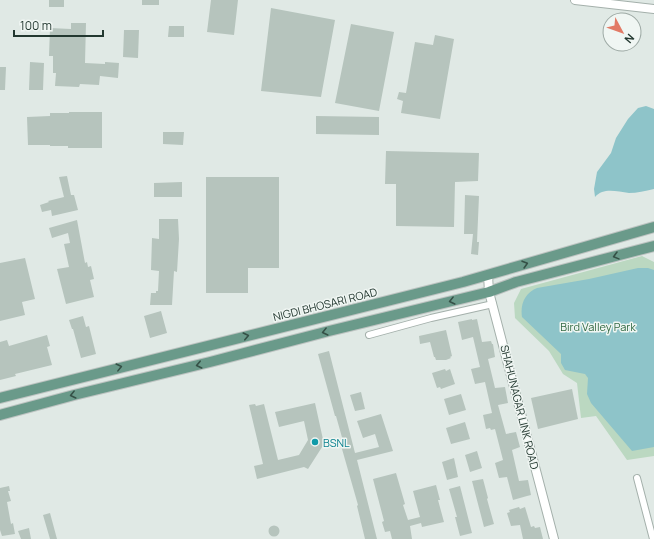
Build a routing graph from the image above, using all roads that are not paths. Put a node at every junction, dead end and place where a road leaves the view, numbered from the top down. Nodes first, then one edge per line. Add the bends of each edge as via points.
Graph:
1 (575, 0) edge
2 (586, 1) edge
3 (631, 3) edge
4 (654, 9) edge
5 (654, 227) edge
6 (654, 246) edge
7 (488, 275) junction
8 (489, 292) junction
9 (493, 304) junction
10 (428, 307) junction
11 (386, 318) junction
12 (431, 318) junction
13 (389, 330) junction
14 (369, 335) dead end
15 (0, 393) edge
16 (12, 394) junction
17 (0, 398) edge
18 (0, 414) edge
19 (637, 478) dead end
20 (554, 539) edge
21 (653, 539) edge

1 - 2 street
2 - 3 street
3 - 4 street
7 -> 5 main road, NIGDI BHOSARI ROAD
6 -> 8 main road via 516,282
7 - 8 street, SHAHUNAGAR LINK ROAD
16 -> 7 main road, NIGDI BHOSARI ROAD
8 - 9 street, SHAHUNAGAR LINK ROAD
8 -> 10 main road
9 - 12 street
9 - 20 street, SHAHUNAGAR LINK ROAD
10 - 11 main road
10 - 12 street
11 - 13 street
11 -> 18 main road
12 - 13 street
13 - 14 street
15 - 16 main road
16 - 17 main road, NIGDI BHOSARI ROAD
19 - 21 street

